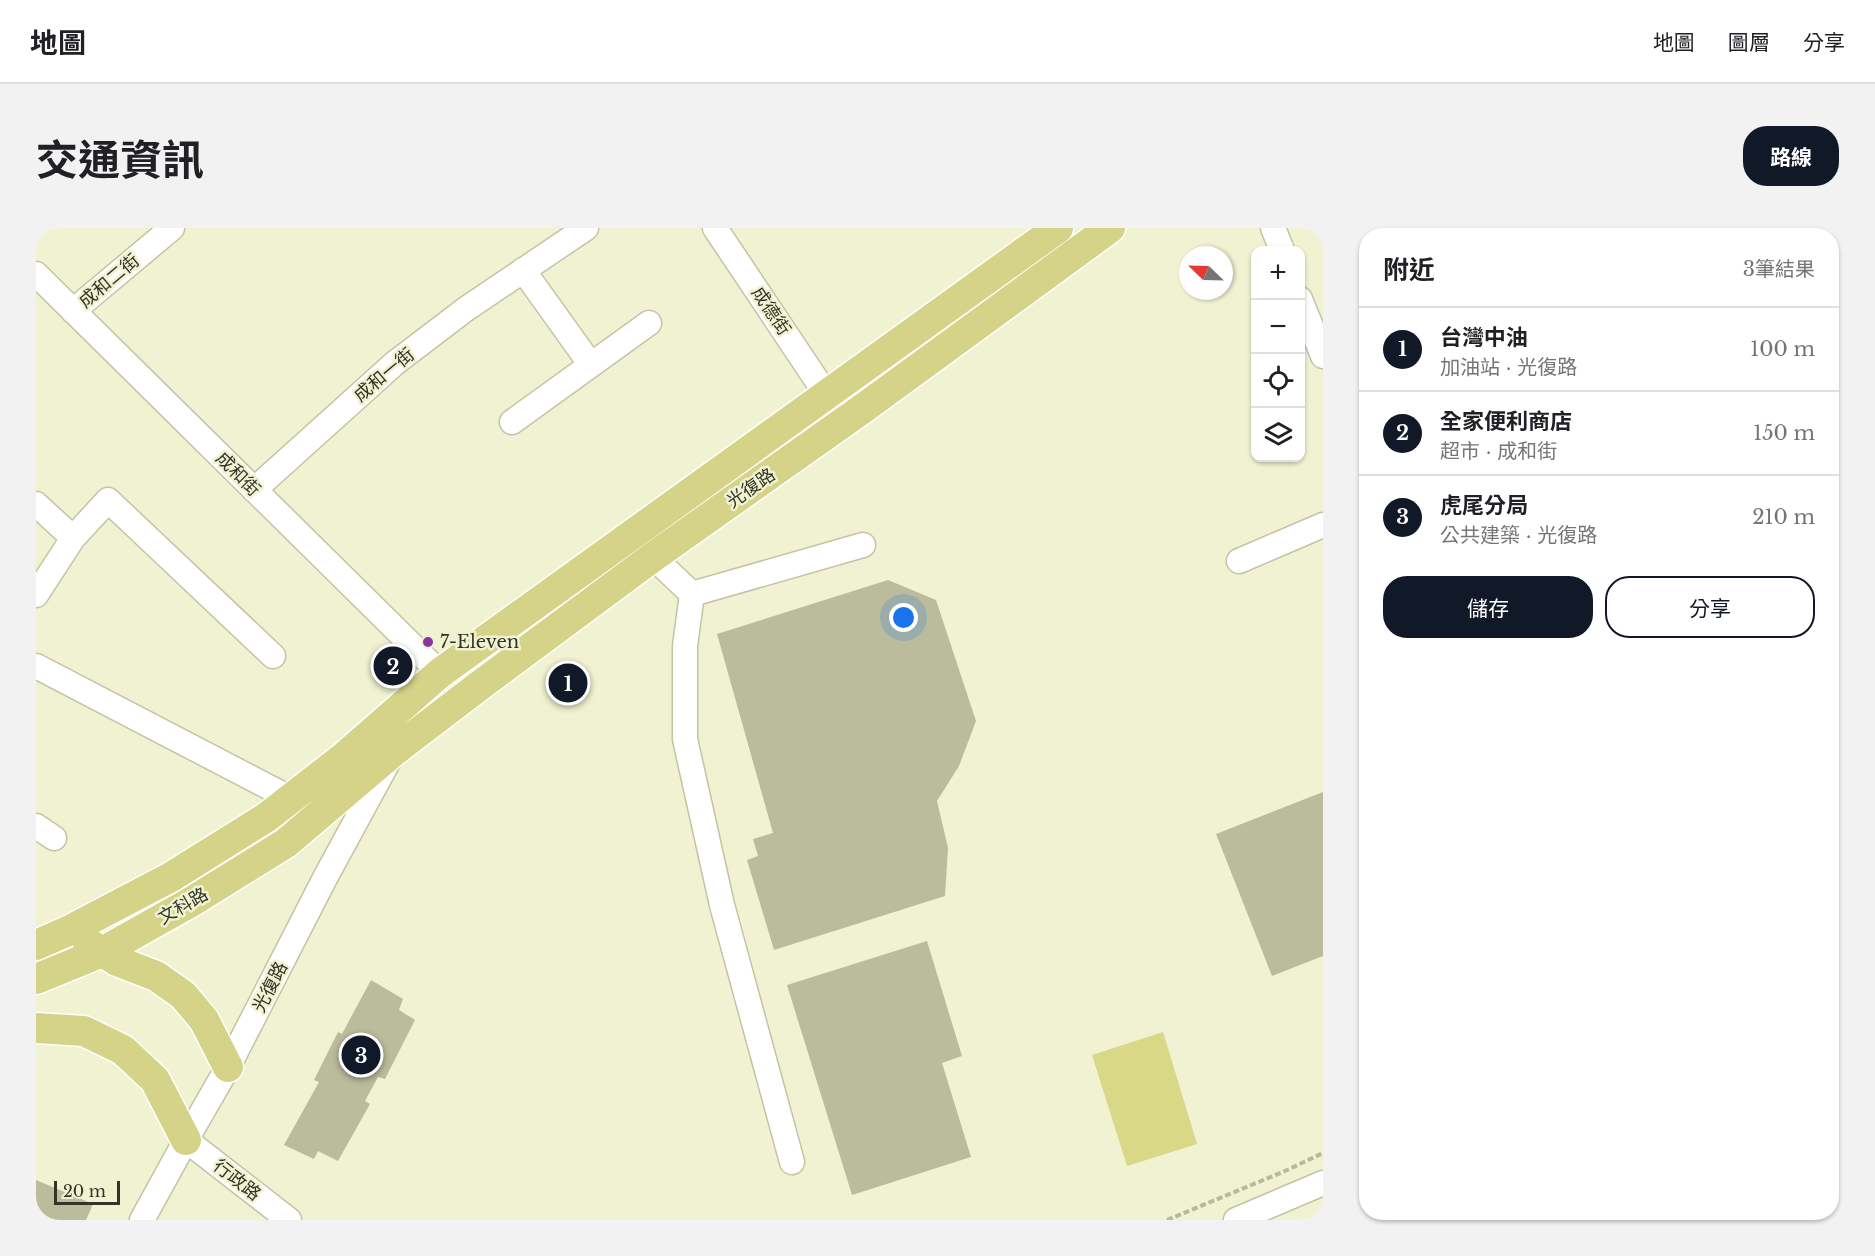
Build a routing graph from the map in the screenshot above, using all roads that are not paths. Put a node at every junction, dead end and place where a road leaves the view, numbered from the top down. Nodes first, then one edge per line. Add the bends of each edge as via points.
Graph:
1 (172, 228) edge
2 (586, 228) edge
3 (715, 228) edge
4 (1058, 228) edge
5 (1110, 228) edge
6 (1273, 228) edge
7 (1280, 246) edge
8 (523, 270) junction
9 (36, 274) edge
10 (1300, 300) edge
11 (73, 311) junction
12 (649, 324) dead end
13 (1323, 356) edge
14 (591, 365) junction
15 (826, 394) junction
16 (512, 422) dead end
17 (254, 490) junction
18 (36, 504) edge
19 (1323, 525) edge
20 (73, 538) junction
21 (863, 545) dead end
22 (653, 557) junction
23 (1239, 561) dead end
24 (692, 594) junction
25 (36, 595) edge
26 (273, 656) dead end
27 (36, 666) edge
28 (440, 673) junction
29 (394, 751) junction
30 (293, 800) junction
31 (320, 814) junction
32 (351, 830) junction
33 (68, 931) junction
34 (36, 945) edge
35 (102, 952) junction
36 (36, 979) edge
37 (36, 1028) edge
38 (228, 1067) junction
39 (186, 1140) junction
40 (792, 1162) dead end
41 (1323, 1183) edge
42 (142, 1220) edge
43 (289, 1220) edge
44 (1236, 1220) edge

1 - 11 street, 成和二街
2 - 8 street, 成和一街
3 - 15 street, 成德街
4 - 15 main road, 光復路
5 - 22 main road, 光復路
6 - 7 street
8 - 14 street
8 - 17 street, 成和一街 via 395,363
9 - 11 street, 成和街
10 - 13 street
11 - 17 street, 成和街
12 - 14 street
14 - 16 street
15 - 28 main road, 光復路
17 - 28 street, 成和街
18 - 20 street
19 - 23 street
20 - 25 street
20 - 26 street via 108,500
21 - 24 street
22 - 24 street
22 - 29 main road, 光復路
24 - 40 street via 685,646 685,739 722,905
27 - 30 street
28 - 29 street, 光復路
28 - 30 main road, 文科路
29 - 31 main road, 文科路
29 - 32 street, 光復路
30 - 31 street
30 - 33 main road, 文科路 via 171,877
31 - 32 street
31 - 35 main road, 文科路 via 274,850
32 - 38 street, 光復路
33 - 34 main road, 文科路
33 - 35 main road
35 - 36 main road, 文科路
35 - 38 main road via 156,976 183,995 204,1020
37 - 39 main road via 84,1031 123,1050 155,1080
38 - 39 street, 光復路
39 - 42 street, 光復路
39 - 43 street, 行政路
41 - 44 street

